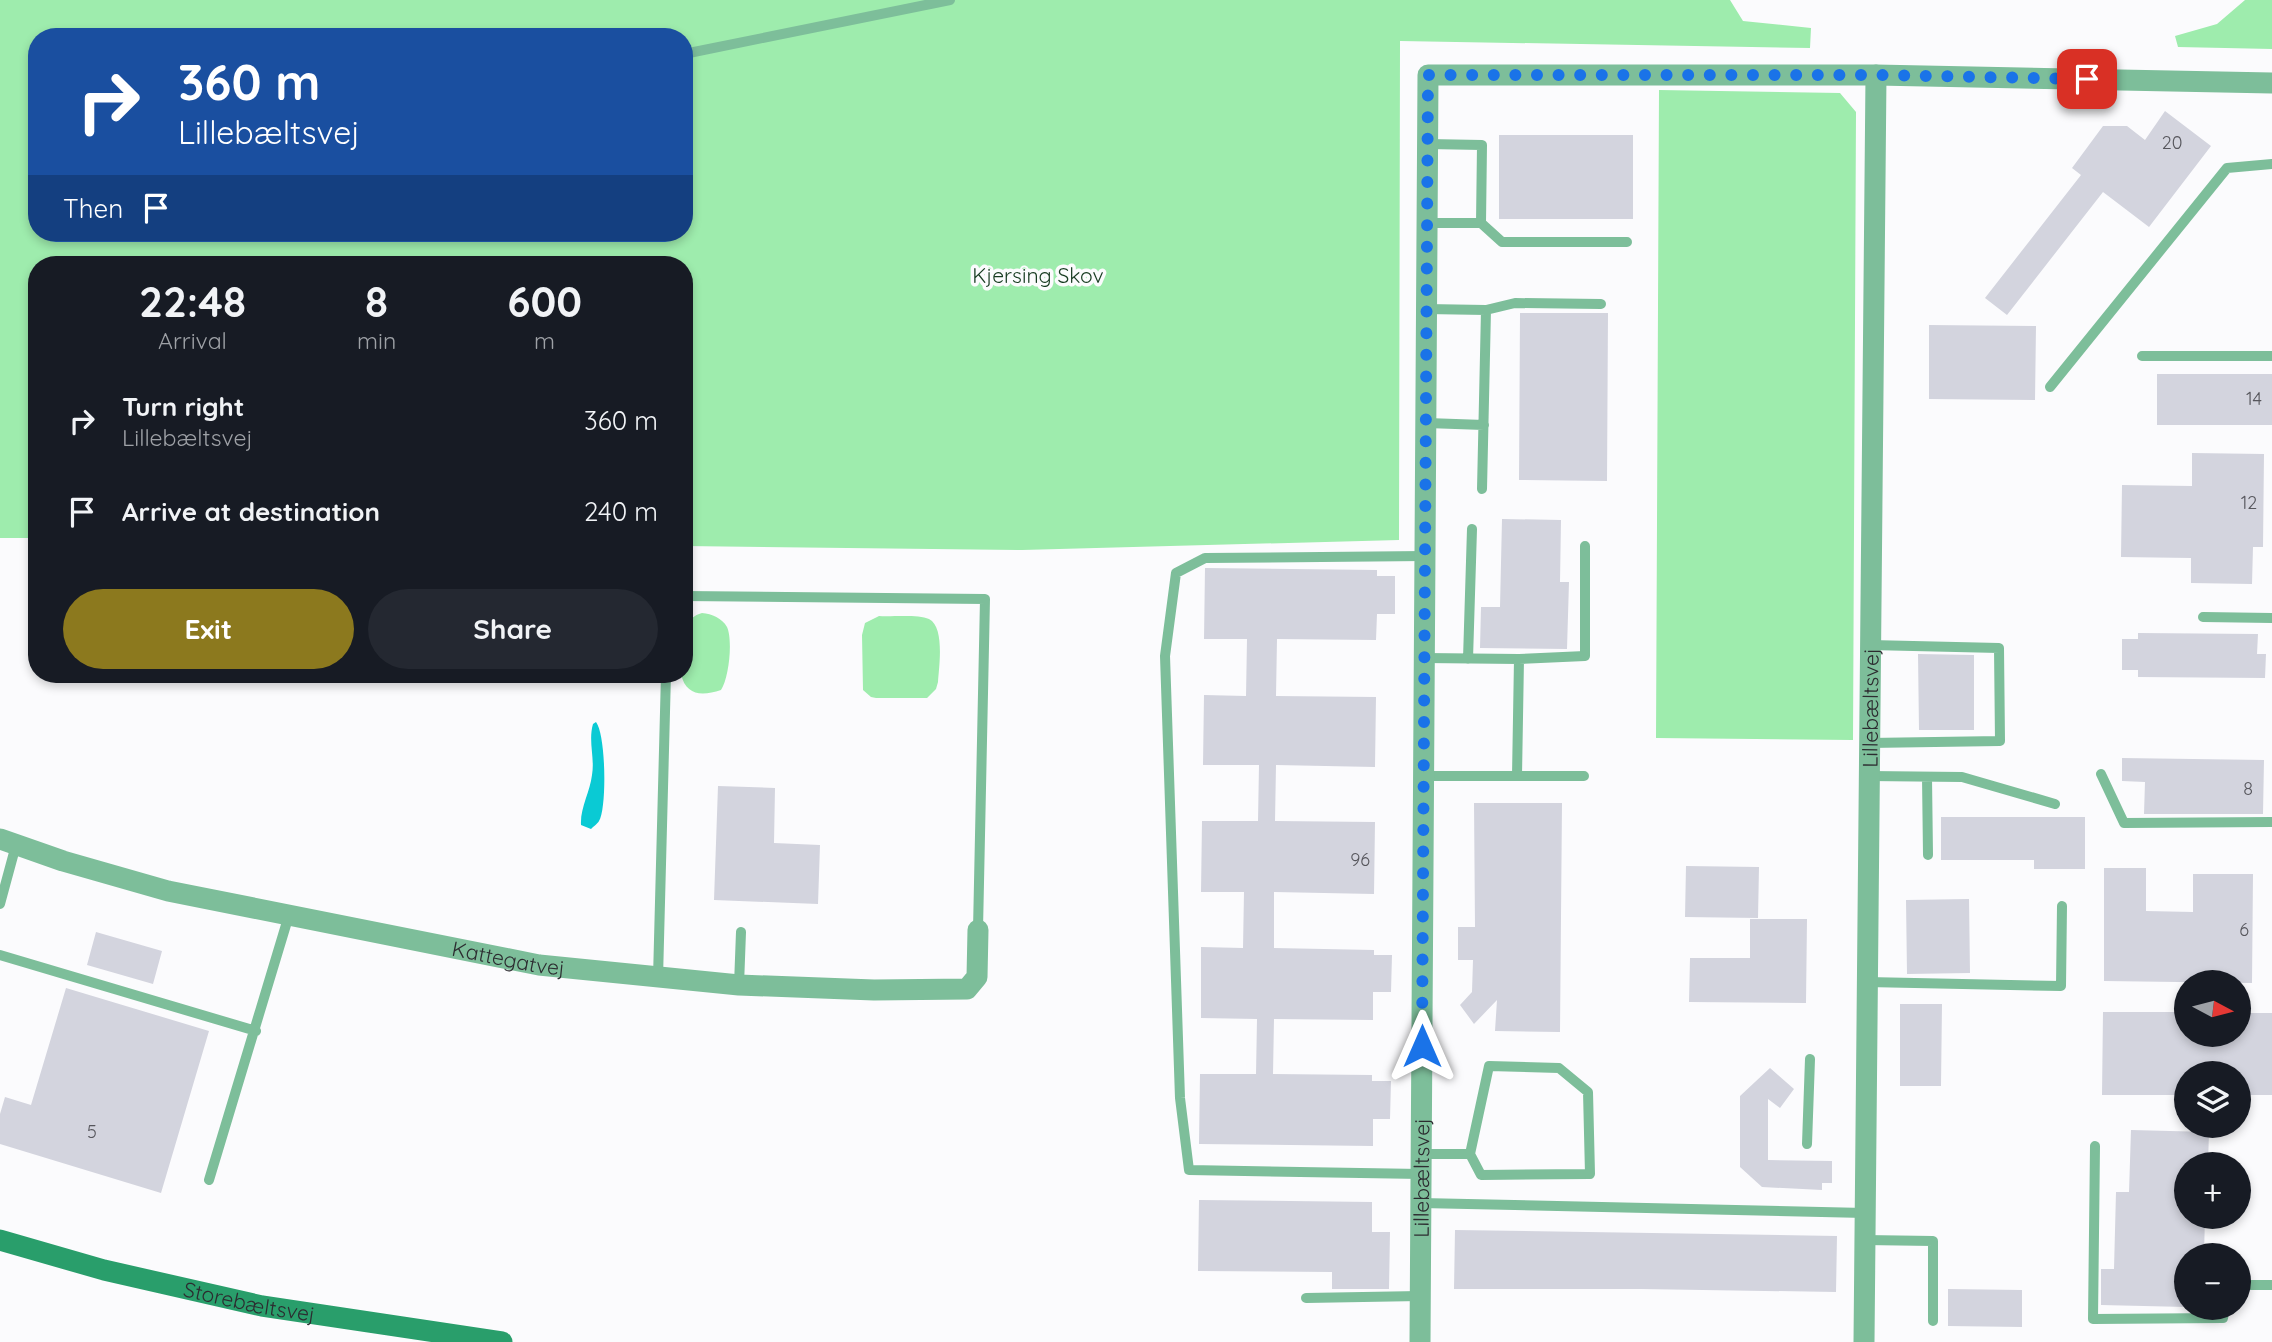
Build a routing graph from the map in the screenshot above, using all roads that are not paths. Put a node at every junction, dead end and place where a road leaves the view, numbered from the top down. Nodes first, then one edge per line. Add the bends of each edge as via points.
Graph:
1 (950, 0) edge
2 (693, 52) edge
3 (1876, 75) junction
4 (2272, 83) edge
5 (1428, 144) junction
6 (2272, 164) edge
7 (1426, 223) junction
8 (1480, 223) junction
9 (1628, 242) dead end
10 (1601, 304) dead end
11 (1426, 309) junction
12 (1486, 310) junction
13 (2142, 356) dead end
14 (2272, 356) edge
15 (2050, 387) dead end
16 (1427, 423) junction
17 (1483, 425) junction
18 (1482, 489) dead end
19 (1472, 529) dead end
20 (1585, 546) dead end
21 (1425, 556) junction
22 (693, 596) edge
23 (2203, 617) dead end
24 (2272, 618) edge
25 (1870, 645) junction
26 (1425, 658) junction
27 (1468, 659) junction
28 (1519, 659) junction
29 (666, 683) edge
30 (1870, 743) junction
31 (2101, 774) dead end
32 (1424, 776) junction
33 (1517, 776) junction
34 (1584, 776) dead end
35 (1869, 776) junction
36 (1927, 777) junction
37 (2054, 804) dead end
38 (2272, 822) edge
39 (8, 842) edge
40 (1928, 855) dead end
41 (0, 904) edge
42 (2062, 906) dead end
43 (289, 915) junction
44 (978, 930) joint
45 (741, 932) dead end
46 (0, 955) edge
47 (658, 978) junction
48 (1867, 982) junction
49 (739, 985) junction
50 (256, 1031) junction
51 (1810, 1059) dead end
52 (1807, 1144) dead end
53 (2095, 1146) dead end
54 (1470, 1154) junction
55 (1421, 1164) junction
56 (209, 1180) dead end
57 (1421, 1203) junction
58 (1865, 1213) junction
59 (0, 1240) edge
60 (1865, 1240) junction
61 (2251, 1285) edge
62 (2272, 1285) edge
63 (1420, 1296) junction
64 (1306, 1298) dead end
65 (2174, 1318) edge
66 (1933, 1321) dead end
67 (502, 1342) edge
68 (1420, 1342) edge
69 (1864, 1342) edge

1 - 2 lane
3 - 4 street, Lillebæltsvej
3 - 5 street, Lillebæltsvej via 1428,75
3 - 25 street, Lillebæltsvej
5 - 7 street, Lillebæltsvej
5 - 8 lane via 1482,145
6 - 15 lane via 2227,168
7 - 8 lane
7 - 11 street, Lillebæltsvej
8 - 9 lane via 1502,243
10 - 12 lane via 1515,303
11 - 12 lane
11 - 16 street, Lillebæltsvej
12 - 17 lane
13 - 14 lane
16 - 17 lane
16 - 21 street, Lillebæltsvej
17 - 18 lane
19 - 27 lane
20 - 28 lane via 1585,656
21 - 26 street, Lillebæltsvej
21 - 55 lane via 1205,558 1176,573 1165,656 1180,1098 1189,1170
22 - 44 lane via 985,599
23 - 24 lane
25 - 30 street, Lillebæltsvej
25 - 30 lane via 1998,648 2000,741
26 - 27 lane
26 - 32 street, Lillebæltsvej
27 - 28 lane
28 - 33 lane
29 - 47 lane
30 - 35 street, Lillebæltsvej
31 - 38 lane via 2124,823
32 - 33 lane
32 - 55 street, Lillebæltsvej
33 - 34 lane
35 - 36 lane
35 - 48 street, Lillebæltsvej
36 - 37 lane via 1962,777
36 - 40 lane
39 - 41 lane
39 - 43 street, Kattegatvej via 168,891
42 - 48 lane via 2061,986
43 - 47 street, Kattegatvej via 539,965
43 - 50 lane
44 - 49 street, Kattegatvej via 977,977 967,989
45 - 49 lane
46 - 50 lane
47 - 49 street, Kattegatvej
48 - 58 street, Lillebæltsvej
50 - 56 lane
51 - 52 lane
53 - 65 lane via 2093,1319
54 - 54 lane via 1480,1175 1590,1174 1588,1092 1559,1068 1489,1066
54 - 55 lane
55 - 57 street, Lillebæltsvej
57 - 58 lane
57 - 63 street, Lillebæltsvej
58 - 60 street, Lillebæltsvej
59 - 67 street, Storebæltsvej via 262,1306
60 - 66 lane via 1933,1241
60 - 69 street, Lillebæltsvej
61 - 62 lane
63 - 64 lane
63 - 68 street, Lillebæltsvej

